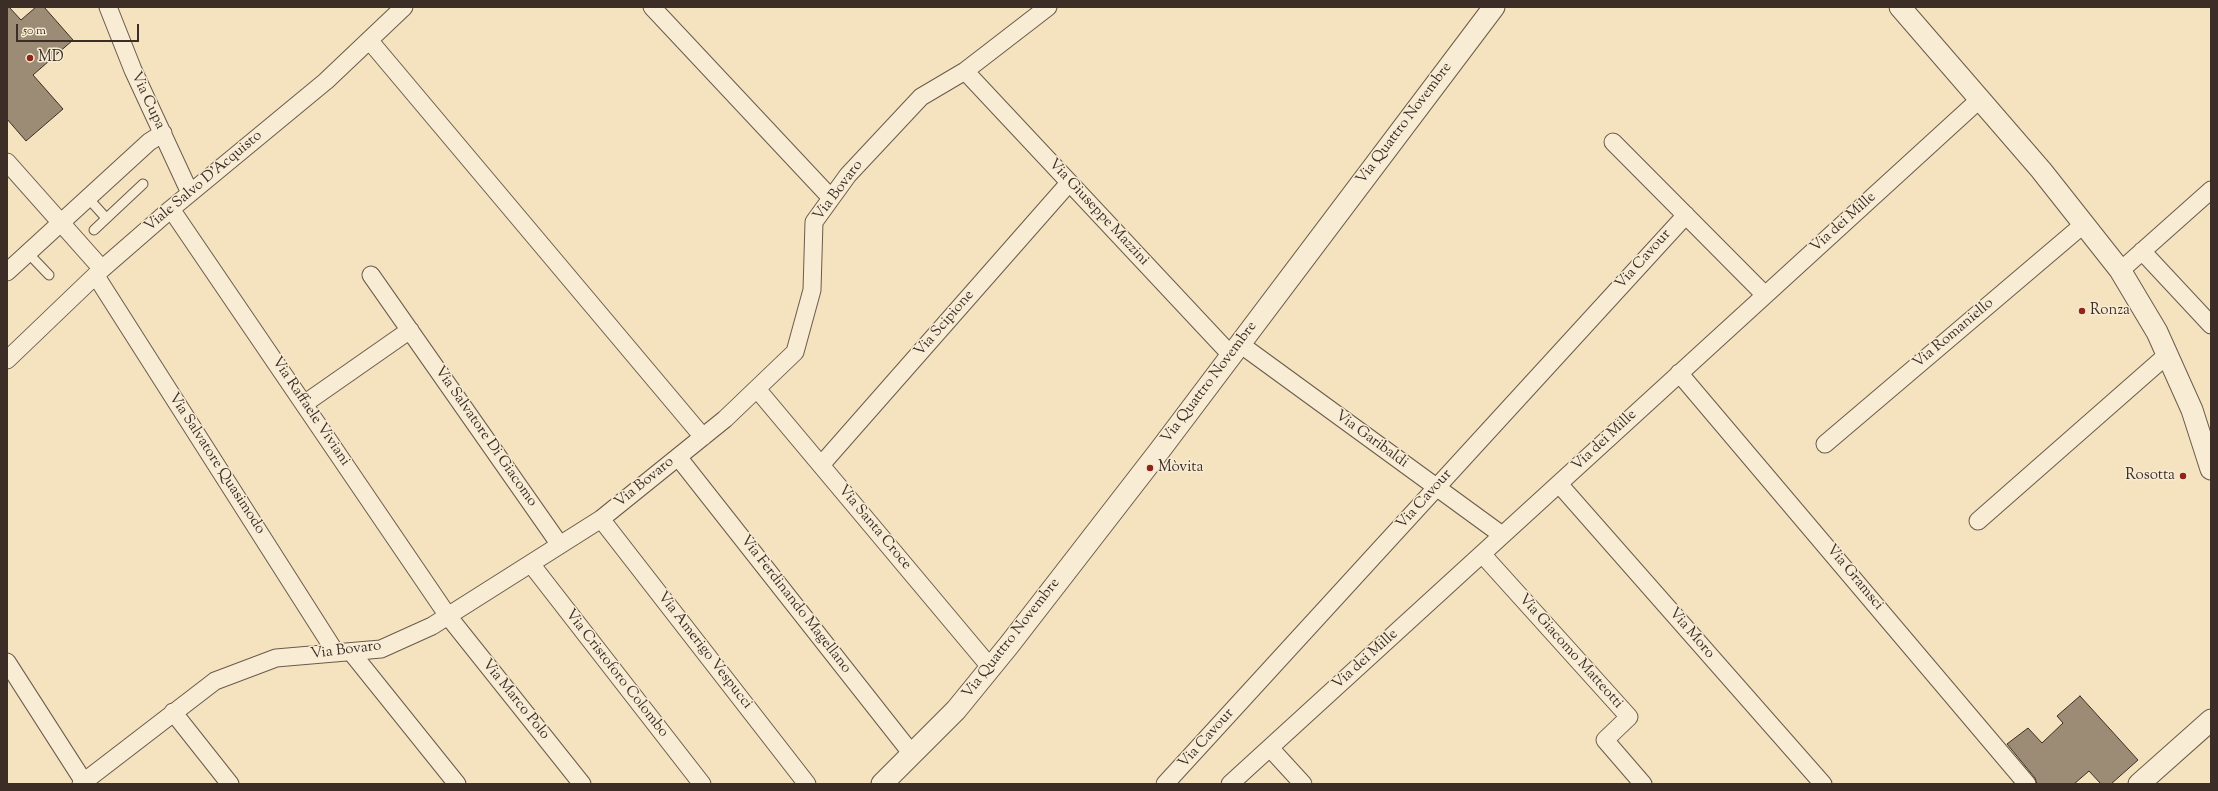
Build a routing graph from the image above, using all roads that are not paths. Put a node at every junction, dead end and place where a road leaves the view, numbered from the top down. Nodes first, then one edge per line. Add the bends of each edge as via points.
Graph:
1 (108, 7) edge
2 (404, 7) edge
3 (652, 7) edge
4 (1048, 7) edge
5 (1494, 7) edge
6 (1900, 7) edge
7 (369, 40) junction
8 (965, 72) junction
9 (1980, 99) junction
10 (163, 134) junction
11 (1613, 142) dead end
12 (7, 162) edge
13 (1069, 183) junction
14 (143, 184) dead end
15 (2211, 190) edge
16 (190, 193) junction
17 (88, 198) junction
18 (831, 198) junction
19 (171, 209) junction
20 (1686, 215) junction
21 (106, 218) junction
22 (61, 222) junction
23 (2084, 224) junction
24 (94, 230) dead end
25 (2142, 251) junction
26 (28, 253) junction
27 (2120, 271) junction
28 (7, 272) edge
29 (99, 273) junction
30 (49, 275) dead end
31 (371, 275) dead end
32 (1765, 295) junction
33 (2211, 325) edge
34 (410, 330) junction
35 (1235, 350) junction
36 (2168, 355) junction
37 (7, 360) edge
38 (1679, 373) junction
39 (757, 389) junction
40 (304, 404) junction
41 (703, 437) junction
42 (1825, 444) dead end
43 (678, 457) junction
44 (821, 465) junction
45 (2211, 469) edge
46 (1559, 484) junction
47 (1437, 487) junction
48 (601, 519) junction
49 (1978, 521) dead end
50 (1502, 535) junction
51 (560, 545) junction
52 (1482, 554) junction
53 (531, 564) junction
54 (448, 616) junction
55 (344, 652) junction
56 (7, 662) edge
57 (991, 668) junction
58 (173, 712) junction
59 (2211, 720) edge
60 (1270, 748) junction
61 (912, 754) junction
62 (82, 783) edge
63 (230, 784) edge
64 (457, 784) edge
65 (582, 784) edge
66 (702, 784) edge
67 (807, 784) edge
68 (882, 784) edge
69 (1165, 784) edge
70 (1230, 784) edge
71 (1303, 784) edge
72 (1643, 784) edge
73 (1823, 784) edge
74 (2027, 784) edge
75 (2139, 784) edge

1 - 10 street, Via Cupa via 133,70
2 - 7 street, Viale Salvo D'Acquisto
3 - 18 street
4 - 8 street, Via Bovaro
5 - 35 street, Via Quattro Novembre
6 - 9 street
7 - 16 street, Viale Salvo D'Acquisto via 326,81
7 - 41 street
8 - 13 street, Via Giuseppe Mazzini
8 - 18 street, Via Bovaro via 921,97 848,175
9 - 23 street via 2042,170
9 - 32 street, Via dei Mille
10 - 16 street, Via Cupa
10 - 17 street via 149,142
11 - 20 street
12 - 22 street, Via Salvatore Quasimodo
13 - 35 street, Via Giuseppe Mazzini
13 - 44 street, Via Scipione
14 - 21 lane
15 - 25 street
16 - 19 street, Viale Salvo D'Acquisto
17 - 21 lane
17 - 22 street
18 - 39 street, Via Bovaro via 814,222 812,290 796,352
19 - 29 street, Viale Salvo D'Acquisto
19 - 40 street, Via Raffaele Viviani
20 - 32 street
20 - 47 street, Via Cavour
21 - 24 lane
22 - 26 street
22 - 29 street, Via Salvatore Quasimodo
23 - 27 street
23 - 42 street, Via Romaniello
25 - 27 street
25 - 33 street
26 - 28 street
26 - 30 lane
27 - 36 street
29 - 37 street, Viale Salvo D'Acquisto
29 - 55 street, Via Salvatore Quasimodo
31 - 34 street, Via Salvatore Di Giacomo
32 - 38 street, Via dei Mille
34 - 40 street
34 - 51 street, Via Salvatore Di Giacomo
35 - 47 street, Via Garibaldi
35 - 57 street, Via Quattro Novembre
36 - 45 street via 2192,410
36 - 49 street
38 - 46 street, Via dei Mille
38 - 74 street, Via Gramsci
39 - 41 street, Via Bovaro
39 - 44 street, Via Santa Croce
40 - 54 street, Via Raffaele Viviani
41 - 43 street, Via Bovaro
43 - 48 street, Via Bovaro
43 - 61 street, Via Ferdinando Magellano
44 - 57 street, Via Santa Croce
46 - 50 street, Via dei Mille
46 - 73 street, Via Moro
47 - 50 street, Via Garibaldi
47 - 69 street, Via Cavour
48 - 51 street, Via Bovaro
48 - 67 street, Via Amerigo Vespucci
50 - 52 street, Via dei Mille
51 - 53 street, Via Bovaro
52 - 60 street, Via dei Mille
52 - 72 street, Via Giacomo Matteotti via 1629,717 1605,740
53 - 54 street, Via Bovaro
53 - 66 street, Via Cristoforo Colombo
54 - 55 street, Via Bovaro via 381,649
54 - 65 street, Via Marco Polo
55 - 58 street, Via Bovaro via 276,658 215,681
55 - 64 street, Via Salvatore Quasimodo
56 - 62 street
57 - 61 street, Via Quattro Novembre via 956,710
58 - 62 street, Via Bovaro
58 - 63 street
59 - 75 street
60 - 70 street, Via dei Mille
60 - 71 street
61 - 68 street, Via Quattro Novembre

